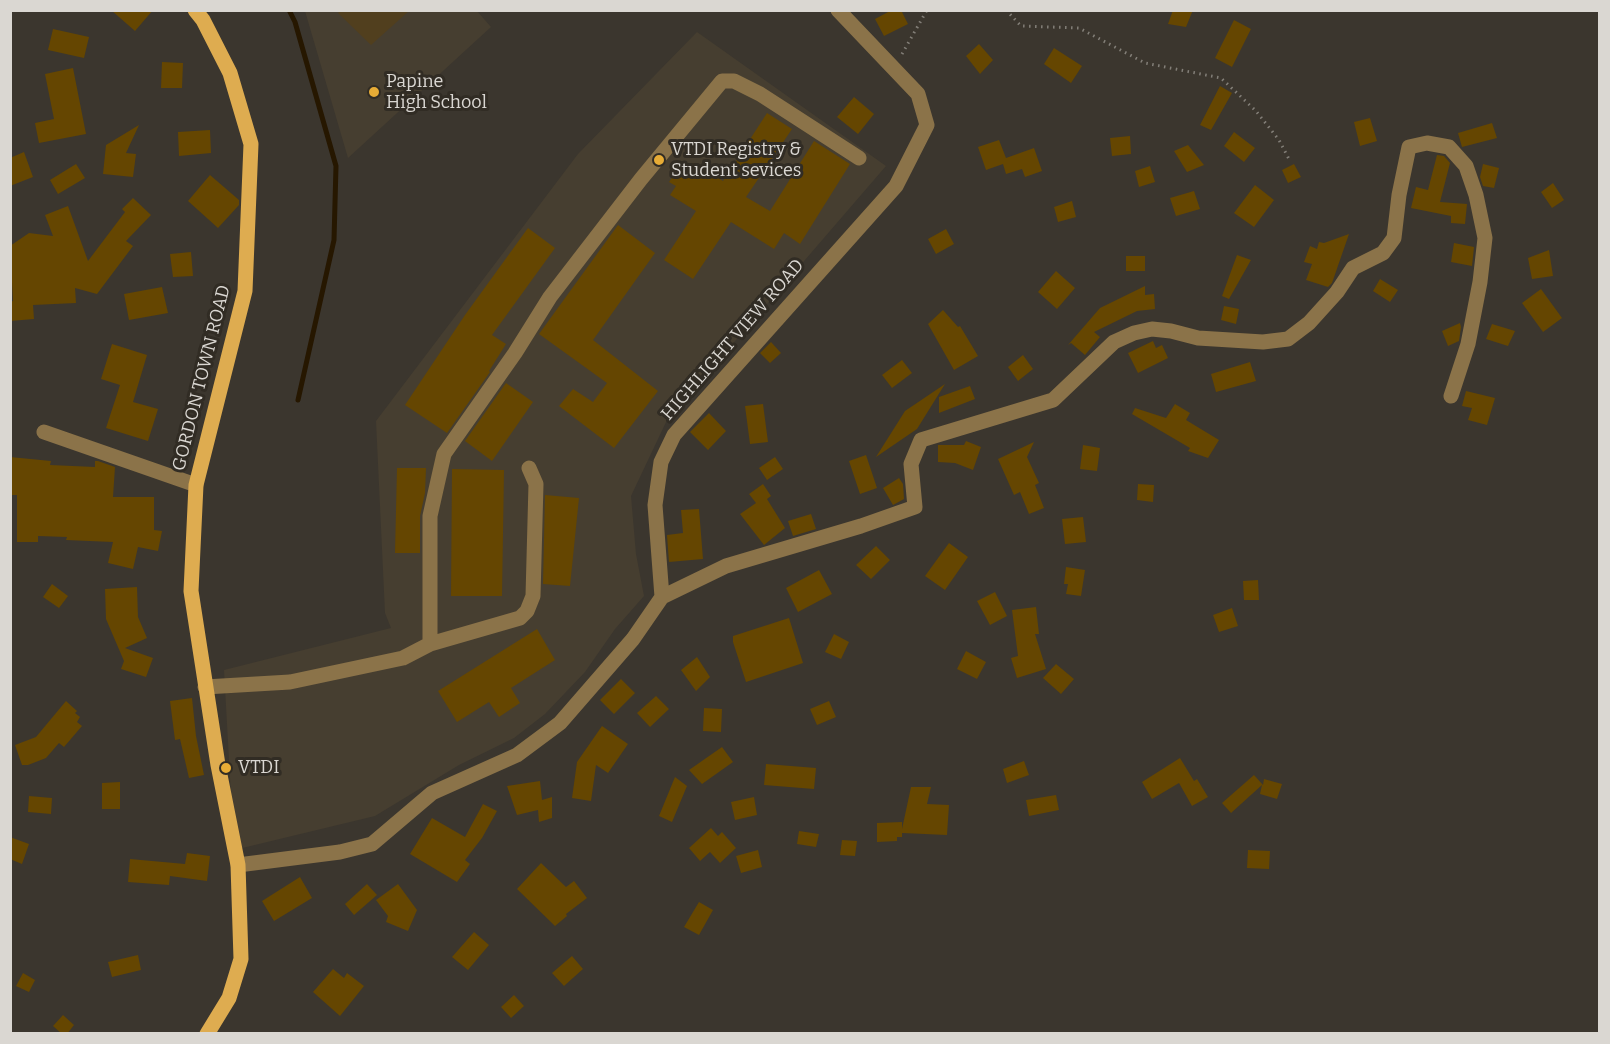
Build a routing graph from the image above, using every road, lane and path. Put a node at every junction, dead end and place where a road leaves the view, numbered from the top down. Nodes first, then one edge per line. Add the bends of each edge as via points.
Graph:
1 (195, 10) edge
2 (838, 10) edge
3 (927, 10) edge
4 (1006, 10) edge
5 (894, 68) junction
6 (859, 159) dead end
7 (1290, 161) dead end
8 (1451, 396) dead end
9 (44, 432) dead end
10 (529, 468) dead end
11 (196, 485) junction
12 (662, 597) junction
13 (430, 644) junction
14 (205, 687) junction
15 (238, 865) junction
16 (207, 1034) edge

1 - 11 main road, GORDON TOWN ROAD via 230,73 251,144 245,291
2 - 5 street, HIGHLIGHT VIEW ROAD
3 - 5 path
4 - 7 path via 1021,26 1079,28 1145,63 1221,78 1256,111
5 - 12 street, HIGHLIGHT VIEW ROAD via 918,94 927,125 896,186 687,419 661,462 655,505
6 - 13 street via 760,94 734,81 722,81 640,179 550,297 444,454 430,516
8 - 12 street via 1470,334 1485,238 1466,166 1449,147 1427,143 1409,147 1394,238 1383,253 1353,268 1310,323 1288,339 1263,342 1198,338 1152,329 1134,333 1114,342 1053,400 921,440 911,464 915,507 726,566
9 - 11 street
10 - 13 street via 536,484 531,605 520,618
11 - 14 main road, GORDON TOWN ROAD via 191,591
12 - 15 street via 633,639 560,723 517,755 432,793 372,844
13 - 14 street via 403,658 290,682
14 - 15 main road, GORDON TOWN ROAD
15 - 16 main road, GORDON TOWN ROAD via 241,959 229,998

